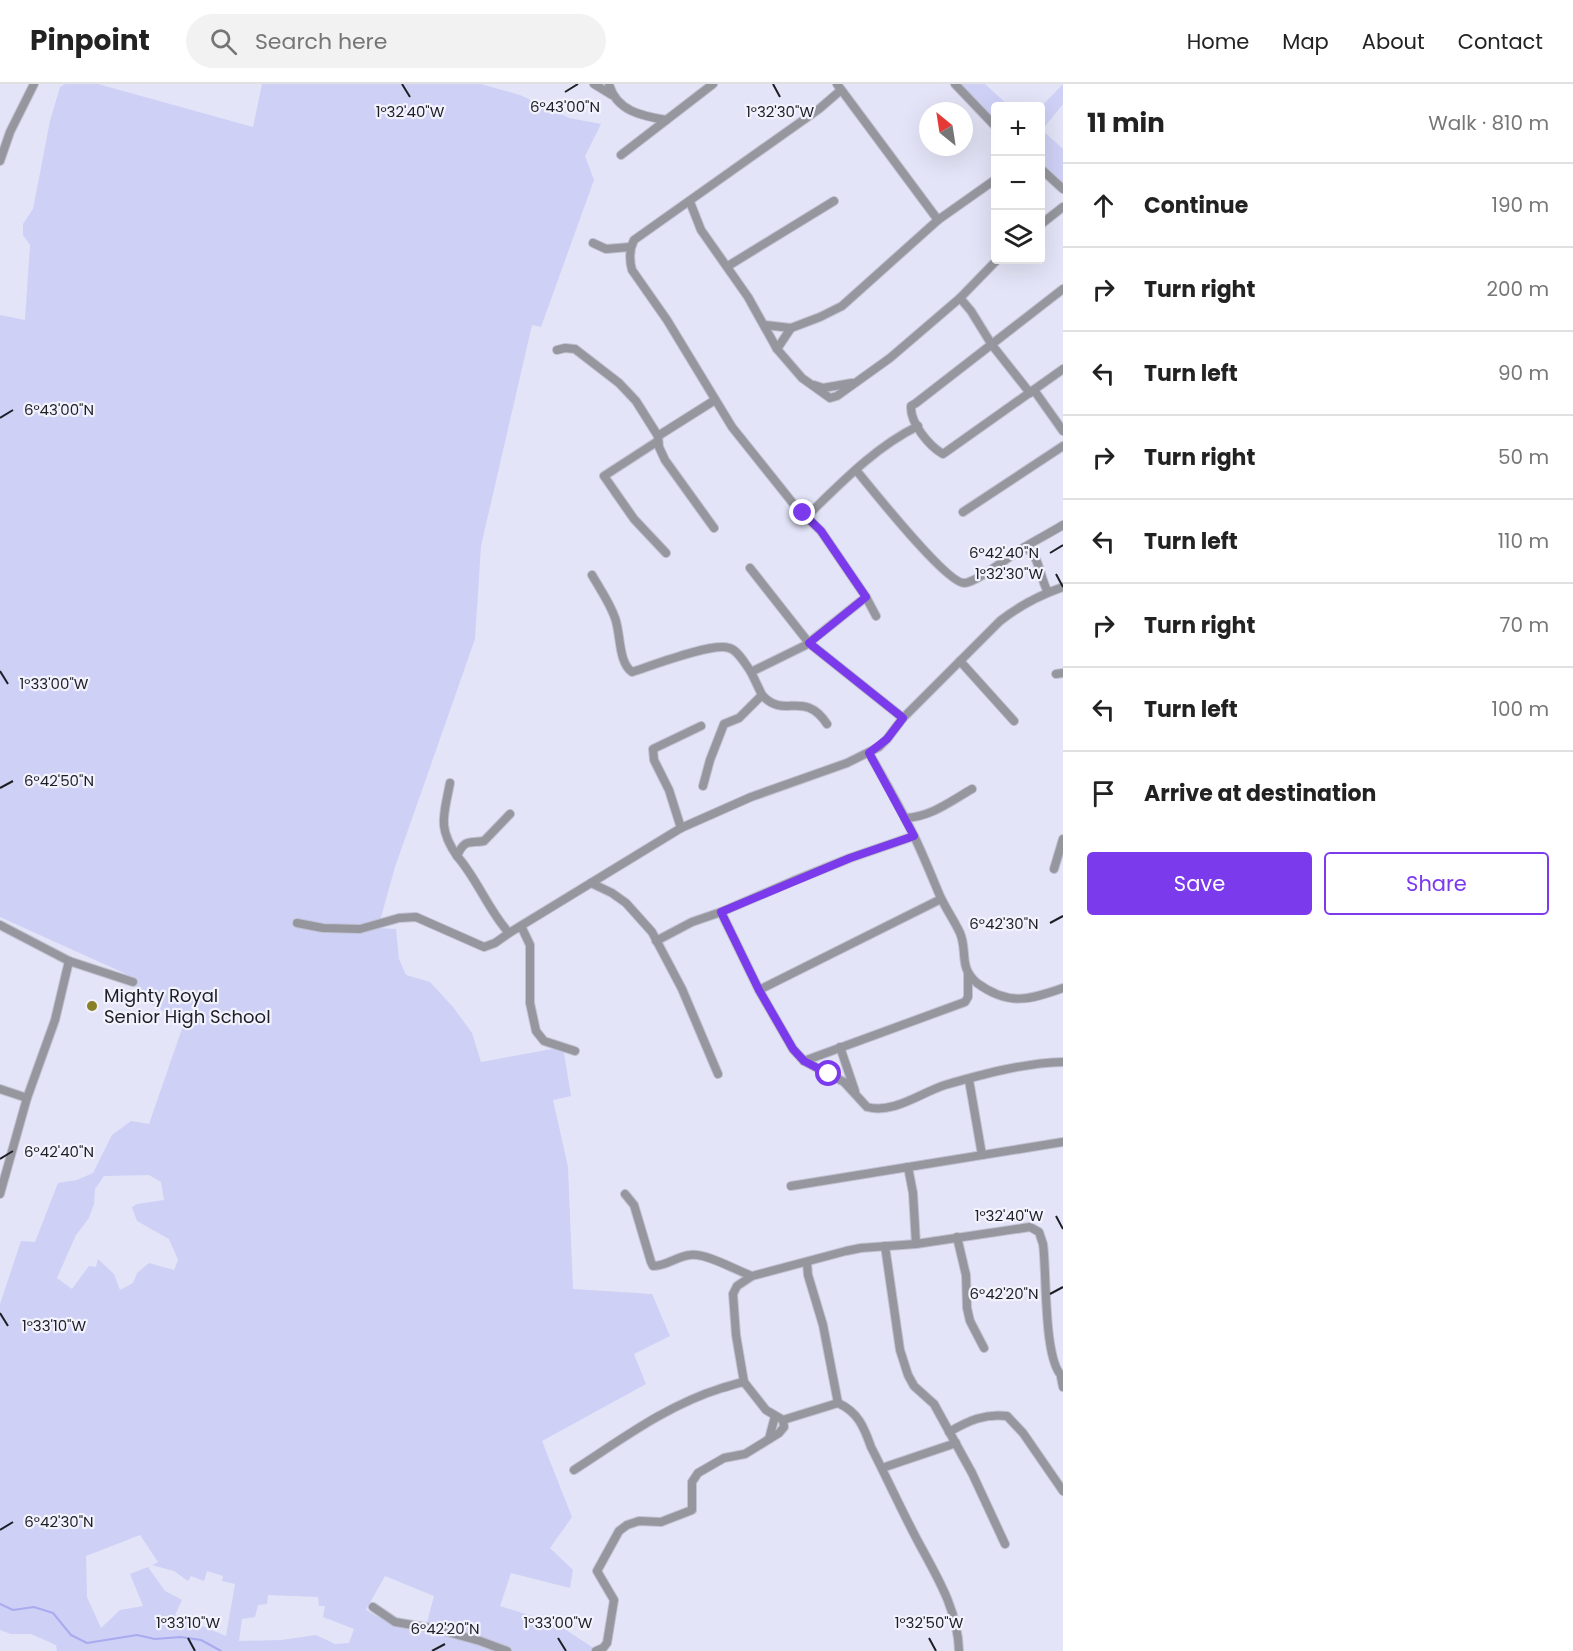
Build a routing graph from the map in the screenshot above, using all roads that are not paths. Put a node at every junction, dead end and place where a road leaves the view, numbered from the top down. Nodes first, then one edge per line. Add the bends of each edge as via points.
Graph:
1 (34, 84) edge
2 (594, 84) edge
3 (609, 84) edge
4 (713, 84) edge
5 (956, 84) edge
6 (839, 87) edge
7 (612, 95) junction
8 (666, 120) junction
9 (991, 122) edge
10 (621, 155) dead end
11 (0, 162) edge
12 (1045, 172) edge
13 (991, 182) edge
14 (1063, 189) edge
15 (834, 201) dead end
16 (690, 202) junction
17 (1063, 207) edge
18 (938, 220) junction
19 (1045, 222) edge
20 (593, 243) dead end
21 (630, 247) junction
22 (993, 264) edge
23 (728, 266) junction
24 (1063, 289) edge
25 (960, 298) junction
26 (765, 325) junction
27 (791, 328) junction
28 (992, 345) junction
29 (777, 349) junction
30 (557, 350) dead end
31 (1063, 369) edge
32 (1032, 391) junction
33 (715, 400) junction
34 (918, 426) junction
35 (1063, 431) edge
36 (658, 439) junction
37 (1063, 446) edge
38 (856, 470) junction
39 (963, 512) dead end
40 (807, 516) junction
41 (1063, 525) edge
42 (714, 528) dead end
43 (1025, 547) junction
44 (666, 553) dead end
45 (750, 568) dead end
46 (592, 575) dead end
47 (1063, 587) edge
48 (1048, 592) junction
49 (866, 597) junction
50 (876, 616) dead end
51 (809, 643) junction
52 (960, 661) junction
53 (751, 672) junction
54 (762, 695) junction
55 (903, 718) junction
56 (1014, 721) dead end
57 (827, 724) dead end
58 (701, 726) dead end
59 (869, 753) junction
60 (450, 783) dead end
61 (702, 786) dead end
62 (972, 789) dead end
63 (510, 814) dead end
64 (919, 817) junction
65 (905, 818) junction
66 (681, 828) junction
67 (912, 833) junction
68 (1063, 839) edge
69 (457, 856) junction
70 (1054, 869) dead end
71 (591, 883) junction
72 (942, 899) junction
73 (721, 912) junction
74 (297, 923) dead end
75 (0, 925) edge
76 (521, 926) junction
77 (509, 933) junction
78 (656, 941) junction
79 (69, 961) junction
80 (968, 974) junction
81 (133, 982) dead end
82 (1063, 988) edge
83 (759, 990) junction
84 (840, 1047) junction
85 (575, 1051) dead end
86 (804, 1061) junction
87 (1063, 1062) edge
88 (718, 1074) dead end
89 (969, 1080) junction
90 (0, 1089) edge
91 (855, 1093) junction
92 (27, 1098) junction
93 (1063, 1142) edge
94 (982, 1155) junction
95 (908, 1167) junction
96 (4, 1168) edge
97 (791, 1186) dead end
98 (0, 1194) edge
99 (626, 1194) dead end
100 (957, 1237) junction
101 (916, 1244) junction
102 (885, 1246) junction
103 (807, 1263) junction
104 (752, 1276) junction
105 (984, 1348) dead end
106 (1062, 1377) edge
107 (744, 1382) junction
108 (1063, 1387) edge
109 (838, 1403) junction
110 (779, 1418) junction
111 (949, 1432) junction
112 (956, 1443) junction
113 (882, 1468) junction
114 (574, 1470) dead end
115 (1063, 1491) edge
116 (1005, 1544) dead end
117 (373, 1607) dead end
118 (507, 1651) edge
119 (596, 1651) edge
120 (959, 1651) edge

1 - 11 street
2 - 7 street
3 - 7 street
4 - 8 street
5 - 9 street
6 - 16 street via 819,109
6 - 18 street
7 - 8 street via 625,109
8 - 10 street
12 - 14 street
13 - 18 street
15 - 23 street
16 - 21 street via 634,240
16 - 23 street via 701,230
17 - 19 street
18 - 27 street via 842,306
20 - 21 street via 606,249
21 - 33 street via 632,270
22 - 25 street
23 - 26 street
24 - 28 street
25 - 28 street
25 - 29 street via 890,358 830,398 809,384
26 - 27 street
26 - 29 street
27 - 29 street
28 - 32 street
28 - 34 street via 911,406
30 - 36 street via 575,349 619,383 636,402
31 - 32 street
32 - 34 street via 943,454
32 - 35 street
33 - 36 street
33 - 40 street via 756,459
34 - 38 street
36 - 42 street via 665,460
36 - 44 street via 604,476 640,527
37 - 39 street
38 - 40 street
38 - 43 street via 937,564 960,582 977,578
40 - 49 street
41 - 43 street
43 - 48 street via 1039,565
45 - 51 street
46 - 53 street via 615,618 624,660 632,672 728,647
47 - 48 street
48 - 52 street via 1008,615
49 - 50 street
49 - 51 street
51 - 53 street
51 - 55 street
52 - 55 street
52 - 56 street
53 - 54 street
54 - 57 street via 776,705 806,705
54 - 61 street via 739,717 724,724
55 - 59 street via 887,739
58 - 66 street via 653,749
59 - 65 street
59 - 66 street
60 - 69 street via 443,831
62 - 64 street
63 - 69 street via 484,841 467,842
64 - 65 street
64 - 67 street
65 - 67 street
66 - 71 street
67 - 72 street
67 - 73 street
68 - 70 street
69 - 77 street
71 - 76 street
71 - 78 street via 626,903
72 - 80 street via 961,936
72 - 83 street
73 - 78 street
73 - 83 street
74 - 77 street via 360,929 416,916 484,947
75 - 79 street
76 - 77 street
76 - 85 street via 530,945 530,1004 536,1031 544,1041
78 - 88 street via 682,989
79 - 81 street
79 - 92 street via 55,1020
80 - 82 street via 1004,998 1017,999
80 - 84 street via 969,990 964,1002
83 - 86 street
84 - 86 street
84 - 91 street
86 - 91 street via 844,1082
87 - 89 street via 1047,1062
89 - 91 street via 883,1108 867,1107
89 - 94 street
90 - 92 street
92 - 96 street
93 - 94 street
94 - 95 street
95 - 97 street
95 - 101 street
96 - 98 street
99 - 104 street via 634,1205 653,1266 700,1255
100 - 101 street
100 - 105 street via 966,1275 970,1321
100 - 106 street via 1030,1227 1039,1232 1046,1260 1050,1342
101 - 102 street
102 - 103 street via 861,1248
102 - 111 street via 900,1350 908,1375 934,1404
103 - 104 street
103 - 109 street
104 - 107 street via 737,1286 733,1294
106 - 108 street
107 - 110 street via 766,1410
107 - 114 street via 676,1406
109 - 110 street
109 - 113 street via 855,1413
110 - 119 street via 784,1427 769,1439 745,1454 724,1458 698,1473 692,1482 692,1510 661,1522 639,1521 619,1531 597,1571 614,1600 607,1643
111 - 112 street
111 - 115 street via 968,1421 994,1414 1007,1416
112 - 113 street
112 - 116 street
113 - 120 street via 955,1616
117 - 118 street via 395,1622 436,1629

